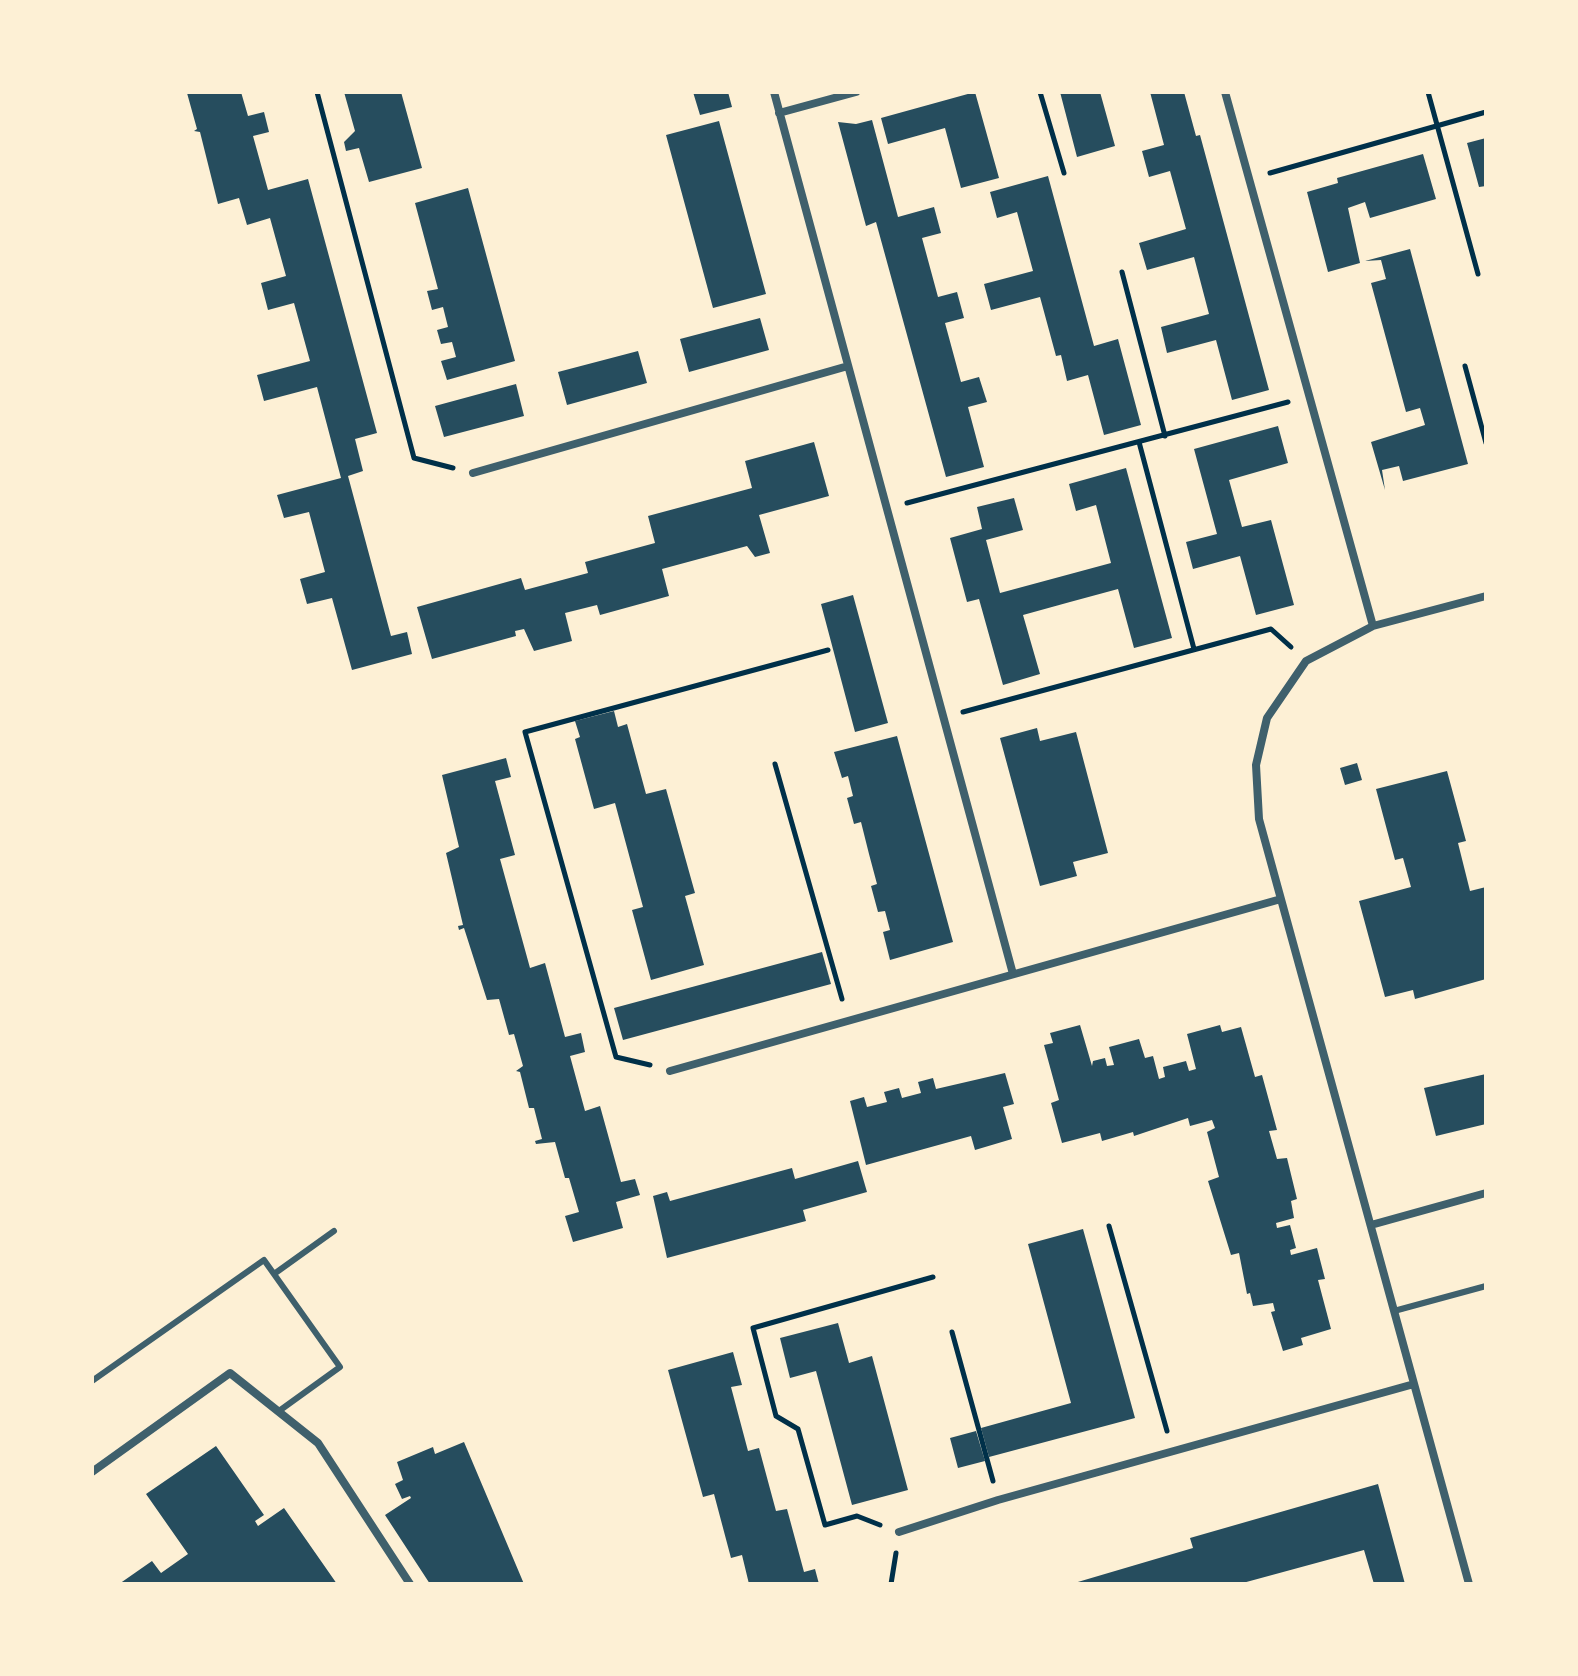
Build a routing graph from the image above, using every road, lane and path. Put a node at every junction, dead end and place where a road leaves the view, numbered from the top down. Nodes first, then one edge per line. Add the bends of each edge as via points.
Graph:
1 (317, 92) edge
2 (774, 92) edge
3 (856, 92) edge
4 (1040, 92) edge
5 (1225, 92) edge
6 (1428, 92) edge
7 (1486, 112) edge
8 (779, 113) junction
9 (1438, 126) junction
10 (1064, 173) dead end
11 (1249, 179) junction
12 (1122, 272) dead end
13 (1478, 274) dead end
14 (848, 366) junction
15 (1465, 366) dead end
16 (1309, 396) junction
17 (1165, 436) junction
18 (1139, 442) junction
19 (1486, 443) edge
20 (473, 473) joint
21 (887, 508) junction
22 (1486, 596) edge
23 (1373, 626) junction
24 (1194, 649) junction
25 (828, 650) dead end
26 (1306, 661) junction
27 (943, 717) junction
28 (775, 764) dead end
29 (1281, 899) junction
30 (1013, 974) junction
31 (848, 1019) junction
32 (670, 1071) joint
33 (1486, 1193) edge
34 (1371, 1225) junction
35 (1109, 1226) dead end
36 (334, 1231) dead end
37 (274, 1274) junction
38 (933, 1277) dead end
39 (1486, 1286) edge
40 (1394, 1311) junction
41 (952, 1332) dead end
42 (92, 1381) edge
43 (1414, 1384) junction
44 (279, 1411) junction
45 (1172, 1451) junction
46 (92, 1472) edge
47 (998, 1500) junction
48 (899, 1532) junction
49 (410, 1584) edge
50 (891, 1584) edge
51 (1469, 1584) edge

1 - 20 path via 414,458
2 - 8 street
3 - 8 street
4 - 10 path
5 - 11 street
6 - 9 path
7 - 9 path
8 - 14 street
9 - 11 path
9 - 13 path
11 - 16 street
12 - 17 path
14 - 20 street
14 - 21 street
15 - 19 path
16 - 17 path
16 - 23 street
17 - 18 path
18 - 21 path
18 - 24 path
21 - 27 street
22 - 23 street
23 - 26 street
24 - 26 path via 1271,629
24 - 27 path
25 - 32 path via 525,732 616,1057
26 - 29 street via 1267,718 1256,765 1259,819
27 - 30 street
28 - 31 path
29 - 30 street
29 - 34 street
30 - 31 street
31 - 32 street
33 - 34 street
34 - 40 street
35 - 45 path
36 - 37 lane
37 - 42 lane via 264,1260
37 - 44 lane via 340,1367
38 - 48 path via 753,1328 776,1416 798,1429 825,1525 857,1516
39 - 40 lane
40 - 43 street
41 - 47 path
43 - 45 street
43 - 51 street
44 - 46 street via 230,1373
44 - 49 street via 318,1443
45 - 47 street
47 - 48 street
48 - 50 path

